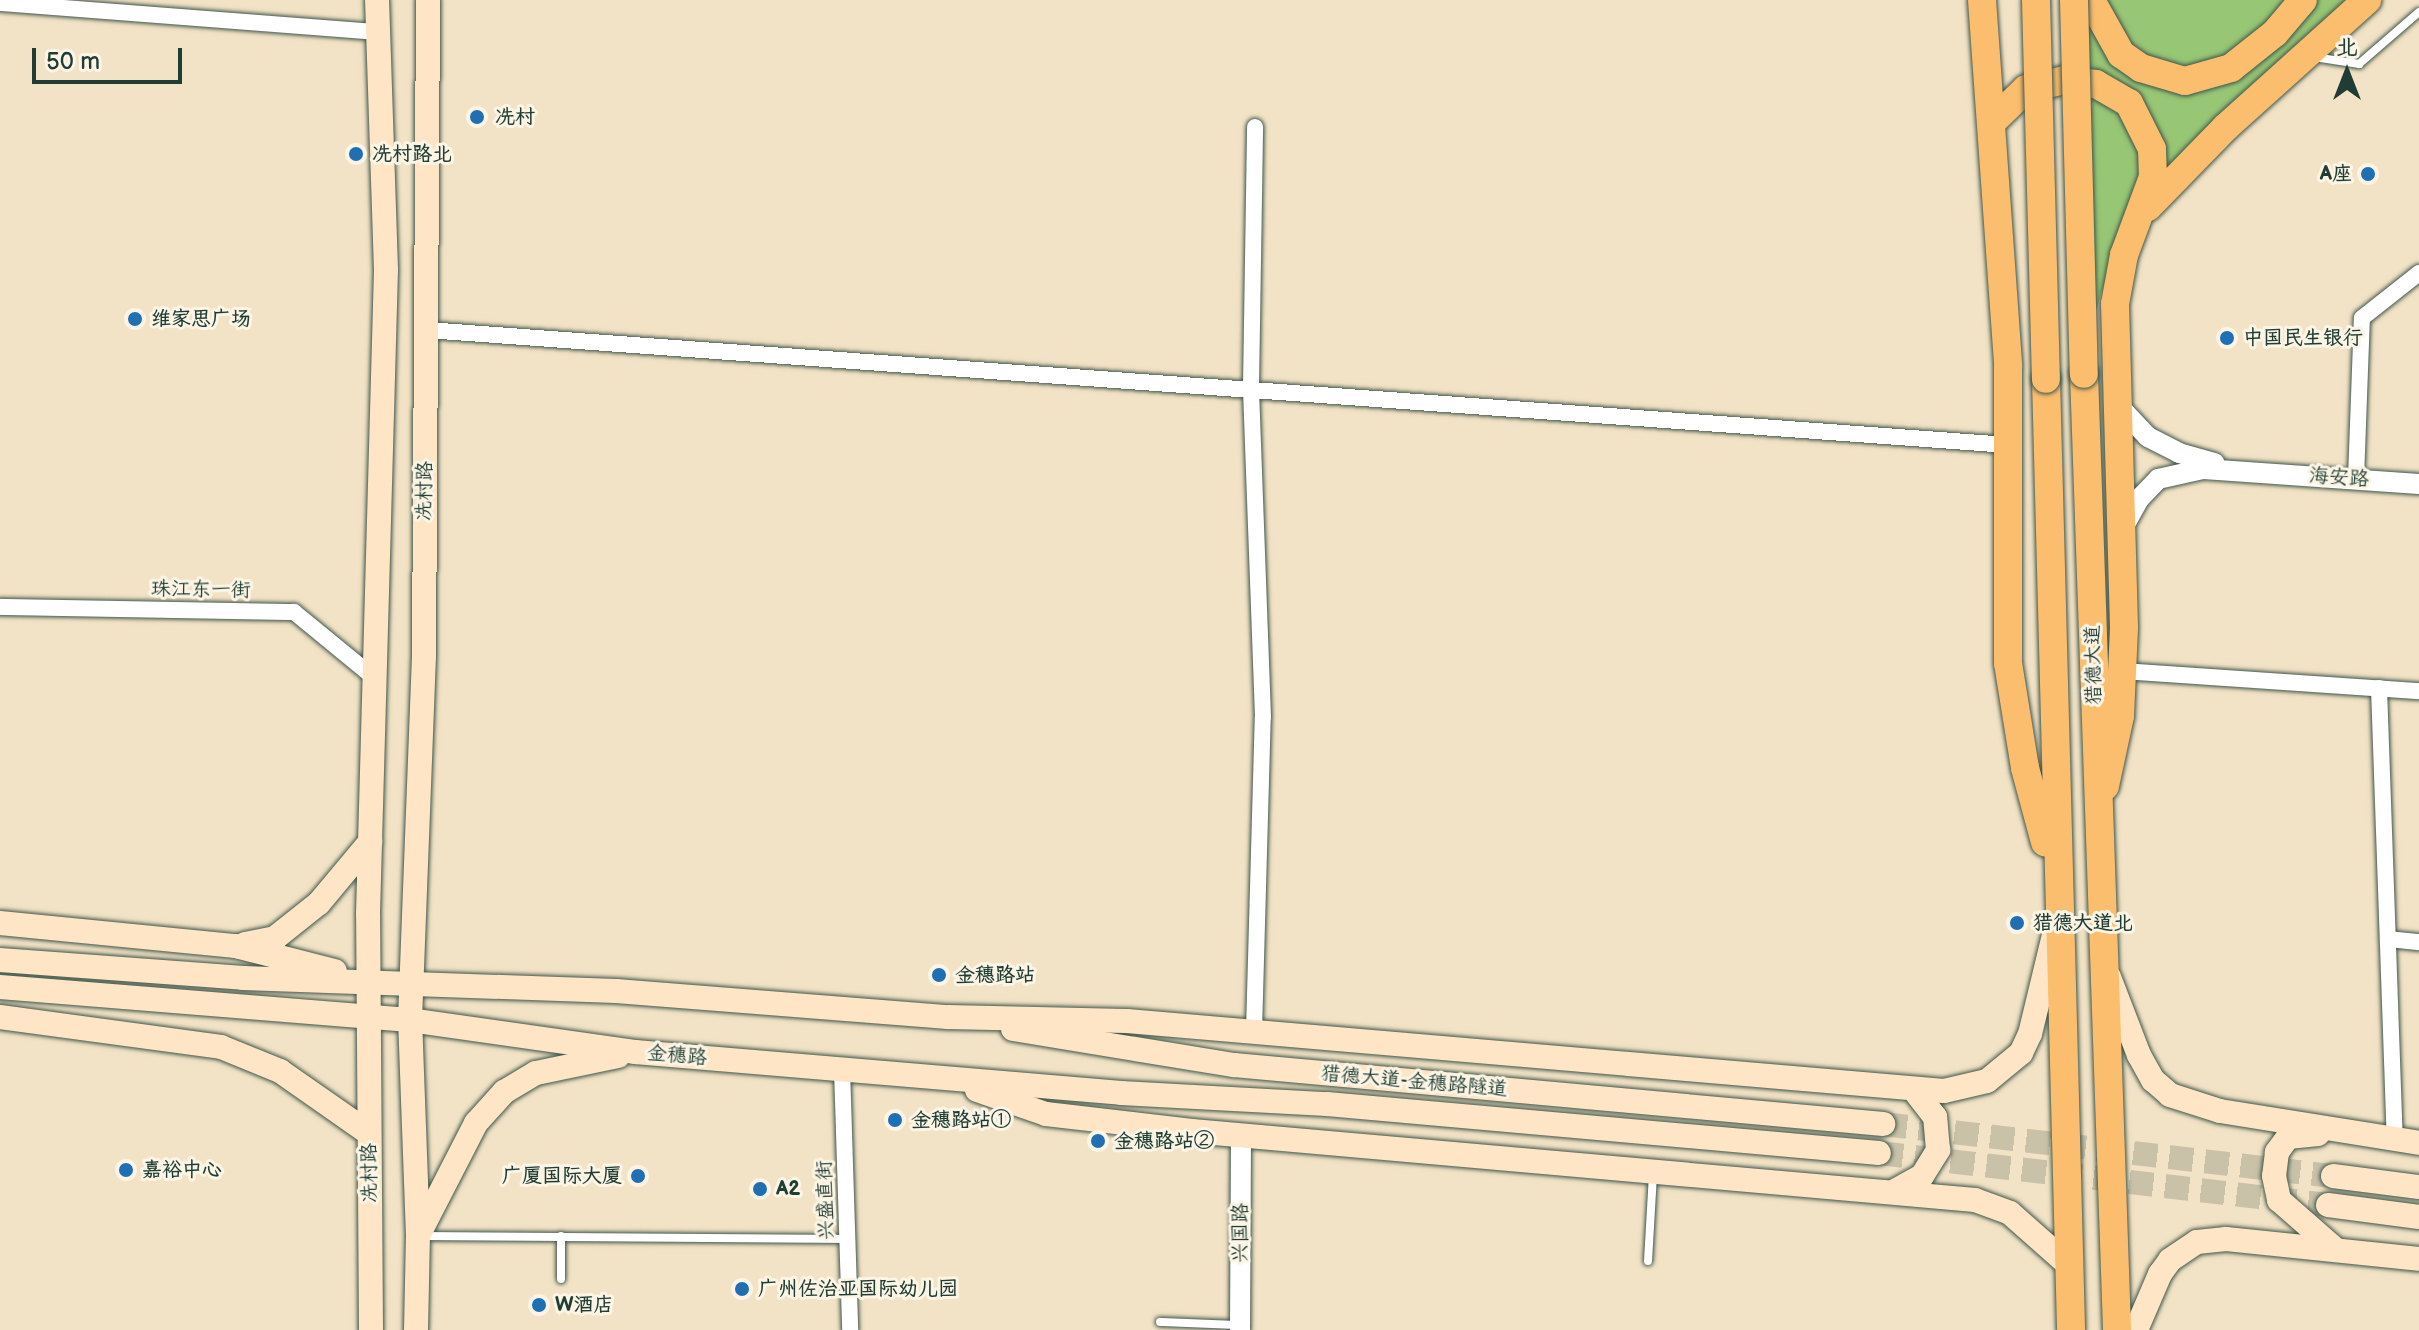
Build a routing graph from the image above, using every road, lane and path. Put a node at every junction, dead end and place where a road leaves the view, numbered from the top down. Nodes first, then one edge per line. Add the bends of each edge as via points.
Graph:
1 (377, 0) edge
2 (428, 0) edge
3 (1982, 0) edge
4 (2036, 0) edge
5 (2074, 0) edge
6 (2091, 0) edge
7 (2367, 0) edge
8 (0, 3) edge
9 (2299, 6) edge
10 (2419, 12) edge
11 (377, 32) junction
12 (2302, 56) junction
13 (1992, 122) junction
14 (1255, 127) dead end
15 (2144, 211) junction
16 (2419, 273) edge
17 (427, 330) junction
18 (1251, 387) junction
19 (2117, 404) junction
20 (2008, 445) junction
21 (2258, 472) junction
22 (2356, 479) junction
23 (2419, 484) edge
24 (2122, 529) junction
25 (0, 607) edge
26 (2123, 671) junction
27 (376, 679) junction
28 (2379, 688) junction
29 (2419, 691) edge
30 (2097, 808) junction
31 (370, 842) junction
32 (2058, 918) junction
33 (0, 923) edge
34 (2388, 939) junction
35 (2419, 942) edge
36 (236, 946) junction
37 (2102, 956) junction
38 (0, 960) edge
39 (368, 980) junction
40 (413, 982) junction
41 (0, 987) edge
42 (373, 1016) junction
43 (0, 1017) edge
44 (948, 1017) junction
45 (410, 1020) junction
46 (1254, 1031) junction
47 (635, 1052) junction
48 (842, 1069) junction
49 (945, 1078) junction
50 (1914, 1090) junction
51 (1883, 1124) tunnel mouth
52 (2344, 1131) junction
53 (369, 1133) junction
54 (1241, 1136) junction
55 (2407, 1141) edge
56 (1879, 1153) tunnel mouth
57 (1653, 1170) junction
58 (2333, 1176) tunnel mouth
59 (2419, 1187) edge
60 (1893, 1192) junction
61 (2328, 1205) tunnel mouth
62 (2419, 1217) edge
63 (418, 1236) junction
64 (561, 1236) junction
65 (848, 1239) junction
66 (2336, 1250) junction
67 (2419, 1259) edge
68 (1648, 1261) dead end
69 (2070, 1266) junction
70 (561, 1279) dead end
71 (1160, 1322) dead end
72 (1240, 1328) edge
73 (371, 1330) edge
74 (416, 1330) edge
75 (850, 1330) edge
76 (2071, 1330) edge
77 (2117, 1330) edge
78 (2136, 1330) edge

1 - 11 main road
2 - 17 main road, 冼村路
3 - 13 highway
4 - 32 highway, 猎德大道, bridge
5 - 30 highway, 猎德大道, bridge
6 - 9 highway via 2121,54 2141,68 2185,81 2231,68
7 - 12 highway
8 - 11 street
10 - 12 lane via 2359,64
11 - 27 main road via 386,270
12 - 15 highway
13 - 15 highway via 2026,89 2048,83 2096,84 2115,93 2139,116 2152,149 2153,177
13 - 20 highway
14 - 18 street
15 - 19 highway via 2118,278
16 - 22 street via 2362,318
17 - 18 street
17 - 40 main road, 冼村路
18 - 20 street
18 - 46 street via 1263,717
19 - 21 street via 2148,437 2179,453
19 - 24 highway
20 - 32 highway via 2008,663
21 - 22 street, 海安路
21 - 24 street via 2203,469 2158,479
22 - 23 street, 海安路
24 - 26 highway
25 - 27 street, 珠江东一街 via 294,612
26 - 28 street
26 - 30 highway via 2115,754
27 - 31 main road
28 - 29 street
28 - 34 street
30 - 37 highway, 猎德大道
31 - 36 main road via 319,903 275,938
31 - 39 main road
32 - 50 main road via 2021,1053 1987,1081 1944,1091
32 - 69 highway, 猎德大道
33 - 36 main road
34 - 35 street
34 - 55 street
36 - 39 main road
37 - 52 main road via 2139,1055 2153,1080 2170,1095 2220,1111
37 - 77 highway, 猎德大道
38 - 39 main road via 243,978
39 - 40 main road
39 - 42 main road, 冼村路
40 - 44 main road via 616,991
40 - 45 main road, 冼村路
41 - 42 main road, 金穗路
42 - 45 main road, 金穗路
42 - 53 main road, 冼村路
43 - 53 main road via 221,1047 280,1071
44 - 46 main road via 1127,1021
44 - 51 main road, 猎德大道-金穗路隧道 via 1247,1067
45 - 47 main road, 金穗路
45 - 63 main road
46 - 50 main road
47 - 48 main road, 金穗路
47 - 63 main road via 536,1073 504,1092 476,1123
48 - 49 main road, 金穗路
48 - 65 street, 兴盛直街
49 - 54 main road via 1046,1114
49 - 56 main road, 猎德大道-金穗路隧道 via 1278,1100
50 - 60 main road via 1935,1117 1938,1150 1922,1176
52 - 55 main road
52 - 66 main road via 2288,1137 2277,1152 2274,1176 2279,1200
53 - 73 main road, 冼村路
54 - 57 main road
54 - 72 street, 兴国路
57 - 60 main road
57 - 68 lane
58 - 59 main road
60 - 69 main road via 1994,1206 2010,1213
61 - 62 main road
63 - 64 lane
63 - 74 main road
64 - 65 lane
64 - 70 lane
65 - 75 street, 兴盛直街
66 - 67 main road
66 - 78 main road via 2226,1239 2197,1242 2170,1260 2160,1274
69 - 76 highway, 猎德大道
71 - 72 lane

